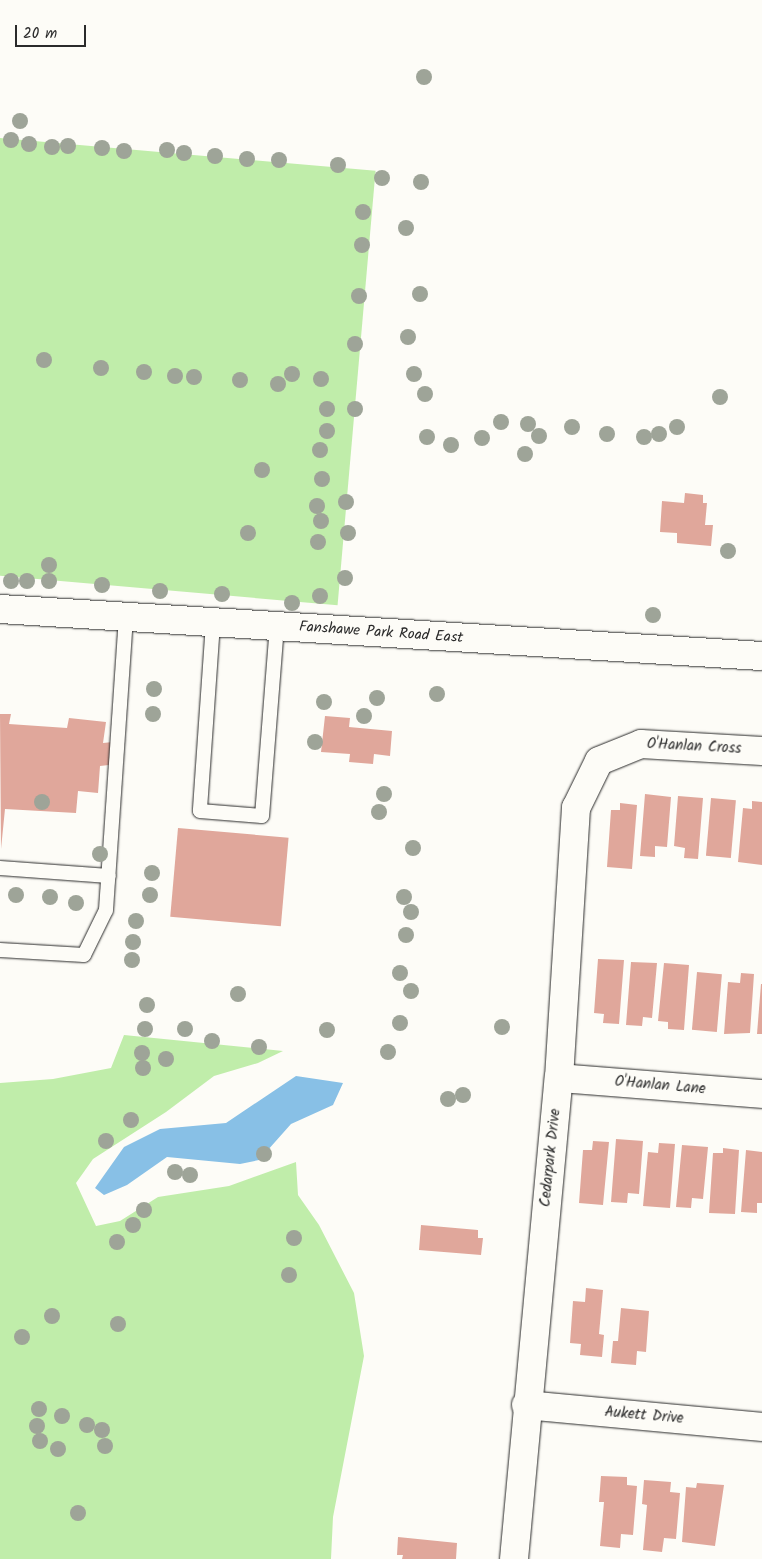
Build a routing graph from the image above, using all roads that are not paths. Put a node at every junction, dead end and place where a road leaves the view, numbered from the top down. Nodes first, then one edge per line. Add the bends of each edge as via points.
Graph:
1 (0, 610) edge
2 (126, 617) junction
3 (213, 623) junction
4 (276, 626) junction
5 (762, 656) edge
6 (762, 751) edge
7 (599, 761) joint
8 (0, 868) edge
9 (109, 876) junction
10 (0, 950) edge
11 (559, 1078) junction
12 (762, 1094) edge
13 (526, 1406) junction
14 (762, 1427) edge
15 (514, 1559) edge

1 - 2 street, Fanshawe Park Road East
2 - 3 street, Fanshawe Park Road East
2 - 9 lane
3 - 4 street, Fanshawe Park Road East
3 - 4 lane via 200,811 262,816
4 - 5 street, Fanshawe Park Road East
6 - 7 street, O'Hanlan Cross via 641,744
7 - 11 street, Cedarpark Drive via 576,808
8 - 9 lane
9 - 10 lane via 106,910 84,955
11 - 12 street, O'Hanlan Lane
11 - 13 street, Cedarpark Drive
13 - 14 street, Aukett Drive
13 - 15 street, Cedarpark Drive

